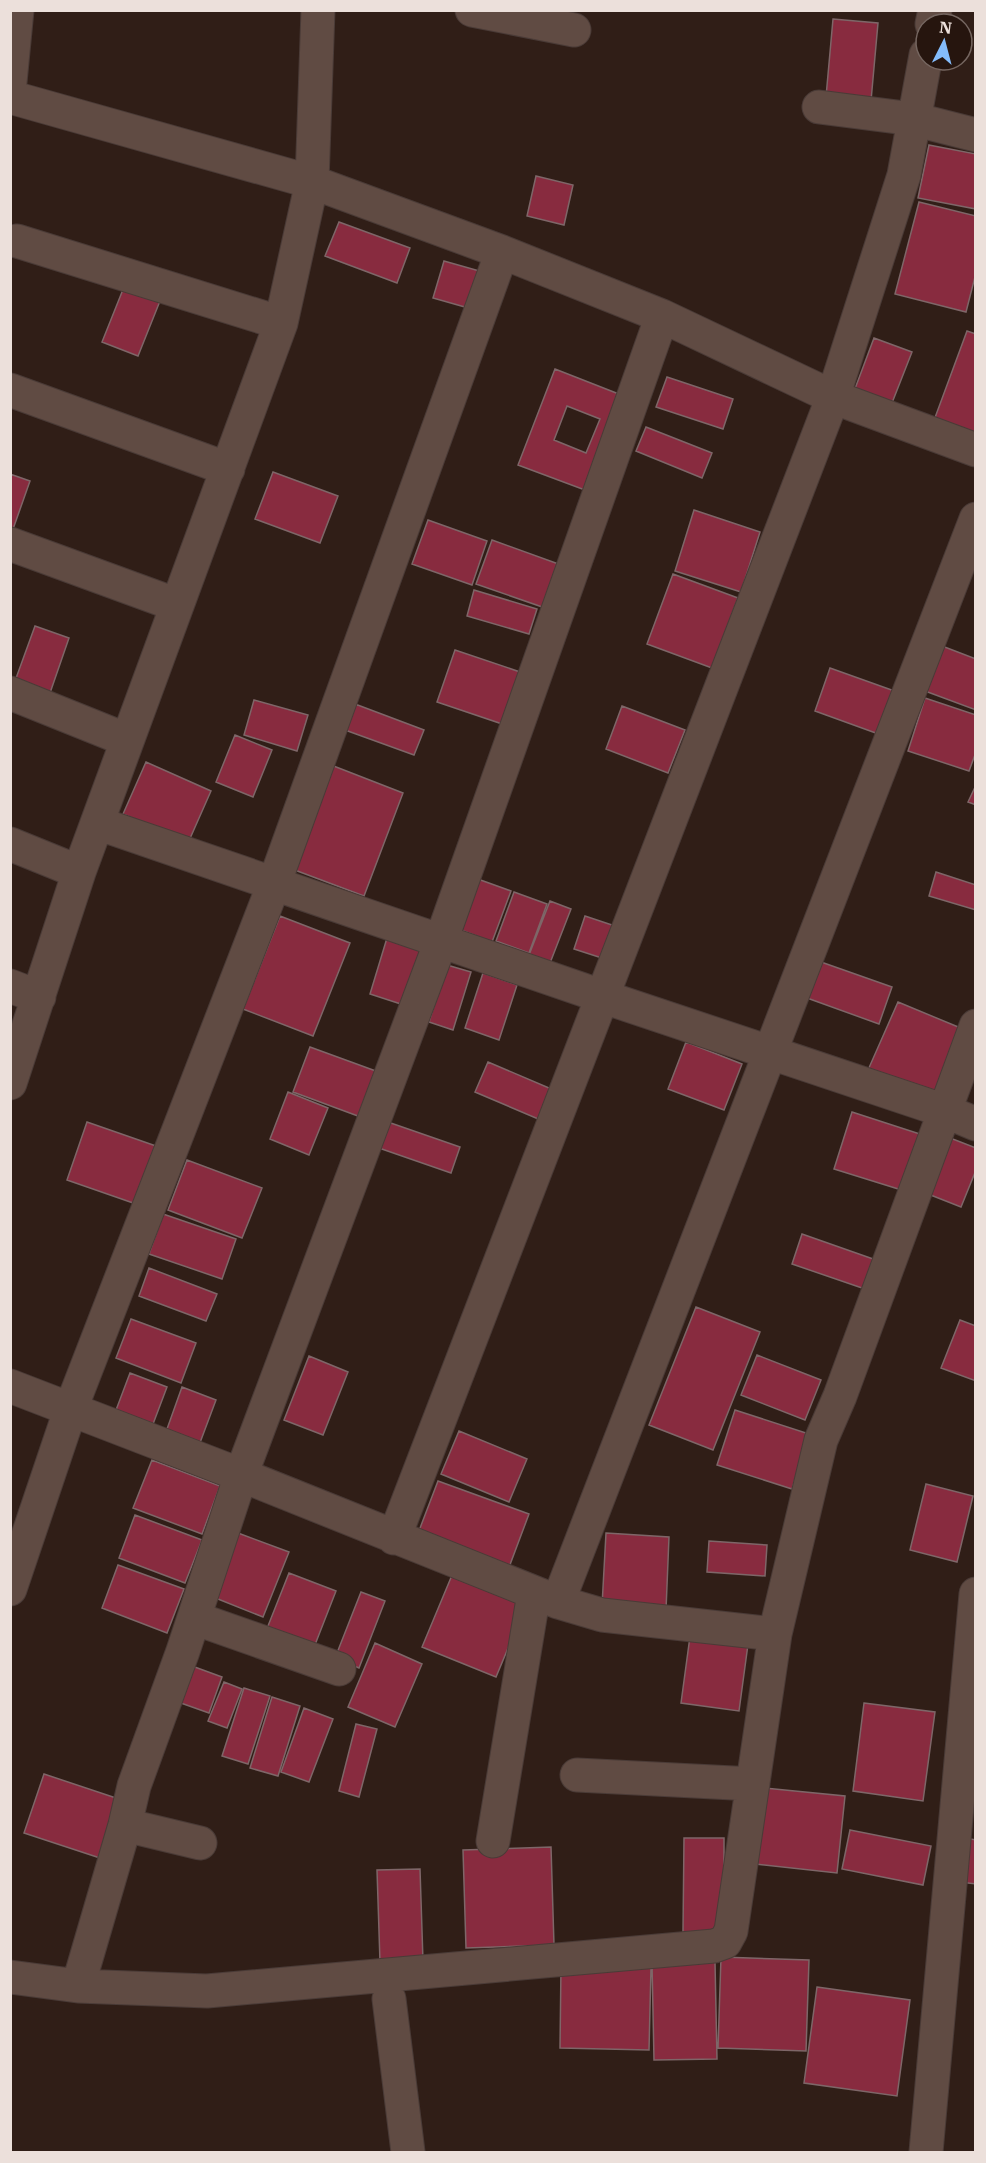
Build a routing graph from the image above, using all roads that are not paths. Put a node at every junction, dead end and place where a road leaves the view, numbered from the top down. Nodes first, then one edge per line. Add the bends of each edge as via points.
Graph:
1 (17, 10) edge
2 (318, 10) edge
3 (472, 10) edge
4 (574, 30) dead end
5 (923, 72) edge
6 (11, 78) edge
7 (819, 107) dead end
8 (913, 119) junction
9 (975, 135) edge
10 (312, 182) junction
11 (17, 241) dead end
12 (502, 252) junction
13 (662, 316) junction
14 (281, 323) junction
15 (10, 390) edge
16 (833, 397) junction
17 (975, 450) edge
18 (228, 469) junction
19 (975, 519) edge
20 (10, 544) edge
21 (177, 604) junction
22 (10, 693) edge
23 (127, 740) junction
24 (97, 823) junction
25 (10, 844) edge
26 (79, 872) junction
27 (274, 884) junction
28 (441, 941) junction
29 (25, 991) edge
30 (604, 997) junction
31 (975, 1026) edge
32 (770, 1053) junction
33 (10, 1083) edge
34 (945, 1111) junction
35 (975, 1124) edge
36 (10, 1386) edge
37 (71, 1408) junction
38 (241, 1475) junction
39 (394, 1538) junction
40 (10, 1589) edge
41 (975, 1594) edge
42 (546, 1598) junction
43 (194, 1618) junction
44 (775, 1634) junction
45 (339, 1670) dead end
46 (578, 1775) dead end
47 (753, 1784) junction
48 (125, 1825) junction
49 (493, 1841) dead end
50 (200, 1843) dead end
51 (10, 1977) edge
52 (78, 1986) junction
53 (389, 1999) dead end
54 (408, 2152) edge
55 (926, 2152) edge

1 - 6 street
2 - 10 street
3 - 4 street
5 - 8 street
6 - 10 street
7 - 8 street
8 - 9 street
8 - 16 street via 904,175
10 - 12 street
10 - 14 street
11 - 14 street
12 - 13 street
12 - 27 street
13 - 16 street
13 - 28 street
14 - 18 street
15 - 18 street
16 - 17 street
16 - 30 street
18 - 21 street
19 - 32 street
20 - 21 street
21 - 23 street
22 - 23 street
23 - 24 street
24 - 26 street
24 - 27 street
25 - 26 street
26 - 29 street
27 - 28 street
27 - 37 street
28 - 30 street
28 - 38 street
29 - 33 street
30 - 32 street
30 - 39 street
31 - 34 street
32 - 34 street
32 - 42 street
34 - 35 street
34 - 44 street via 840,1396 820,1440
36 - 37 street
37 - 38 street
37 - 40 street
38 - 39 street
38 - 43 street
39 - 42 street
41 - 55 street
42 - 44 street via 602,1615
42 - 49 street
43 - 45 street
43 - 48 street via 134,1786
44 - 47 street
46 - 47 street
47 - 52 street via 731,1931 725,1942 714,1946 207,1991
48 - 50 street
48 - 52 street
51 - 52 street
53 - 54 street

